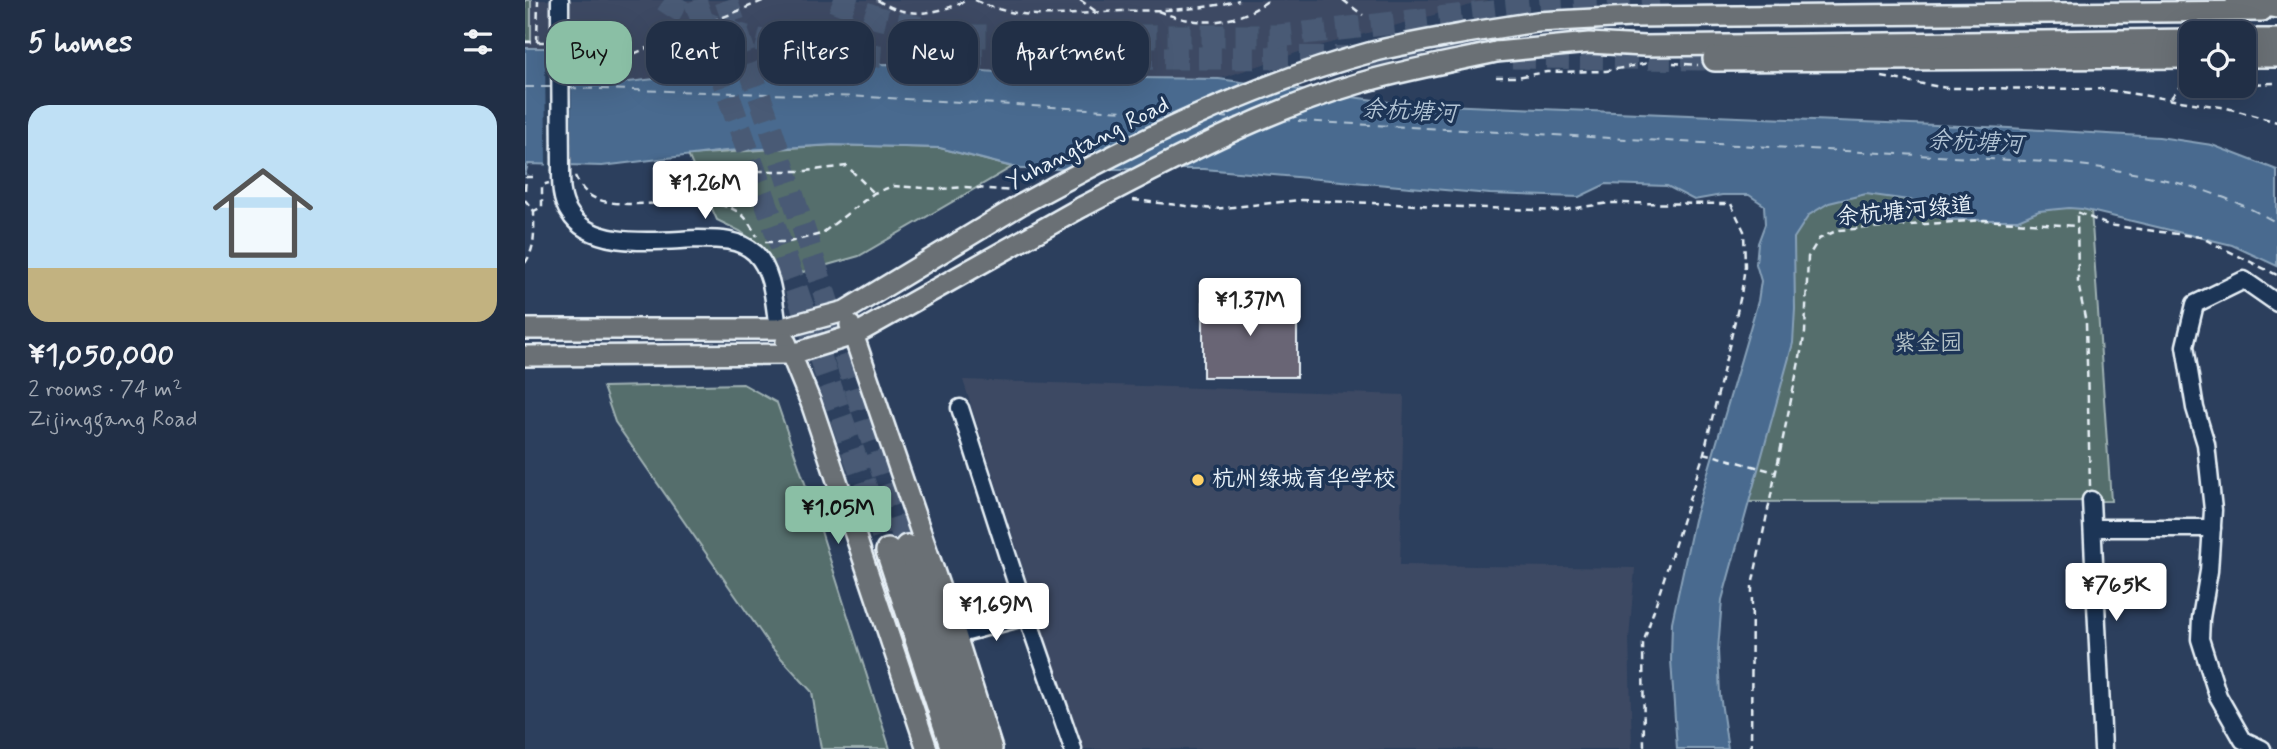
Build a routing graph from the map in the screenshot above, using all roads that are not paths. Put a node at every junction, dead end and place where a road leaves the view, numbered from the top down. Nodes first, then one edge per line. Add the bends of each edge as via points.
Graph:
1 (560, 0) edge
2 (2238, 0) edge
3 (2277, 8) edge
4 (2277, 38) edge
5 (2179, 39) edge
6 (2256, 39) edge
7 (2256, 55) edge
8 (2277, 55) edge
9 (2179, 56) edge
10 (1711, 63) tunnel mouth
11 (2277, 303) edge
12 (845, 311) junction
13 (525, 329) edge
14 (778, 329) junction
15 (854, 335) junction
16 (792, 354) junction
17 (525, 356) edge
18 (960, 408) dead end
19 (2091, 500) road end
20 (2093, 528) junction
21 (2212, 528) junction
22 (1027, 615) junction
23 (956, 635) junction
24 (927, 749) edge
25 (953, 749) edge
26 (974, 749) edge
27 (992, 749) edge
28 (1073, 749) edge
29 (2103, 749) edge
30 (2262, 749) edge

1 - 14 street, bridge via 557,40 568,173 562,194 568,211 577,224 605,238 738,243 767,269
2 - 3 highway
3 - 12 main road, Yuhangtang Road, bridge via 1632,17 1537,22 1373,52 1222,105 1020,198
4 - 6 main road
5 - 15 main road, bridge via 1589,43 1496,52 1360,83 1287,110 1082,207
7 - 8 highway
9 - 10 highway
11 - 21 street via 2244,280 2195,304 2185,346 2206,444
12 - 14 main road, Yuhangtang Road
12 - 15 main road
13 - 14 main road, Yuhangtang Road
14 - 16 main road
15 - 16 main road
15 - 23 main road
16 - 17 main road
16 - 24 main road
18 - 22 street
19 - 20 street
20 - 21 street
20 - 29 street
21 - 30 street via 2200,639 2218,696 2243,740
22 - 23 street
22 - 28 street
23 - 27 main road
25 - 26 highway via 897,549

